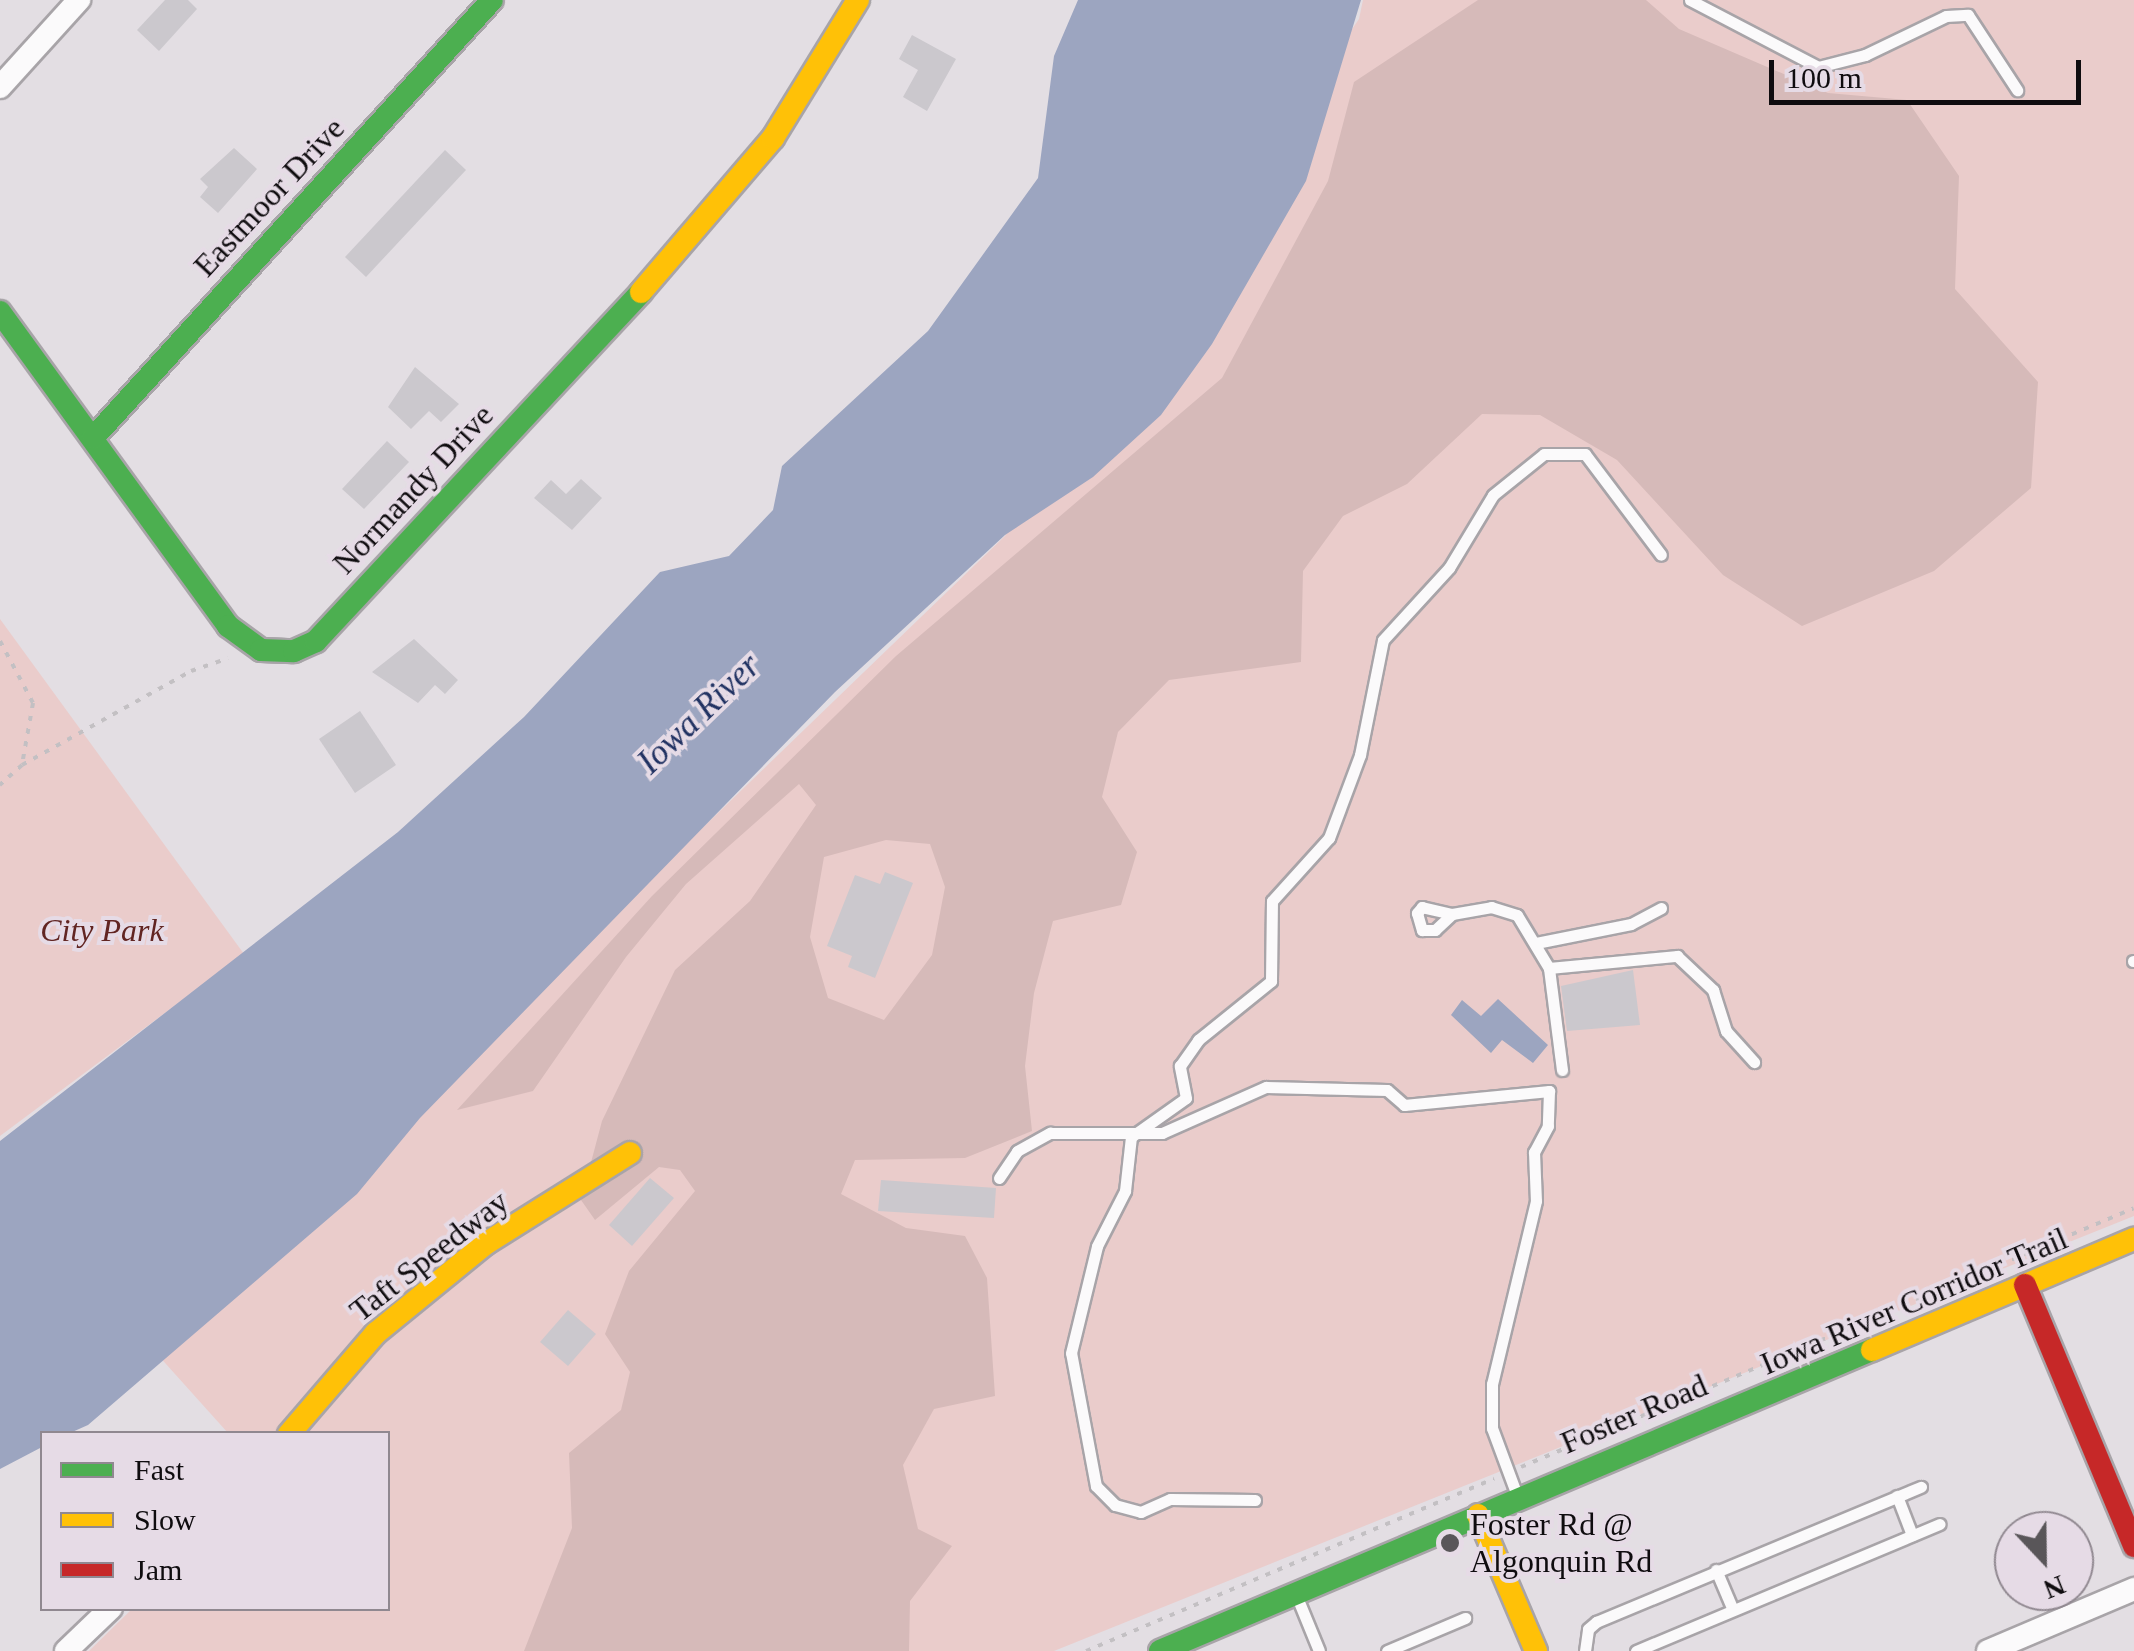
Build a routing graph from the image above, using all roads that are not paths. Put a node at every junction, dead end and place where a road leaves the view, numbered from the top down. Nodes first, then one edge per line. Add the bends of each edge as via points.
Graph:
1 (80, 0) edge
2 (492, 0) edge
3 (858, 0) edge
4 (1690, 0) edge
5 (0, 87) edge
6 (2017, 90) dead end
7 (0, 312) edge
8 (93, 438) junction
9 (1661, 555) dead end
10 (1661, 908) dead end
11 (1452, 914) dead end
12 (1536, 943) junction
13 (1549, 968) junction
14 (1754, 1062) dead end
15 (1562, 1070) dead end
16 (1131, 1136) junction
17 (630, 1154) dead end
18 (999, 1178) dead end
19 (2134, 1238) edge
20 (2025, 1285) junction
21 (292, 1431) edge
22 (1921, 1487) dead end
23 (1896, 1496) junction
24 (1518, 1498) junction
25 (1255, 1500) dead end
26 (1478, 1515) junction
27 (1939, 1524) dead end
28 (1912, 1535) junction
29 (2134, 1546) edge
30 (1716, 1570) junction
31 (2134, 1590) edge
32 (1296, 1593) junction
33 (1732, 1610) junction
34 (108, 1611) edge
35 (1465, 1618) dead end
36 (66, 1651) edge
37 (1160, 1651) edge
38 (1319, 1651) edge
39 (1387, 1651) edge
40 (1536, 1651) edge
41 (1585, 1651) edge
42 (1636, 1651) edge
43 (1988, 1651) edge

1 - 5 street
2 - 8 street, Eastmoor Drive
3 - 8 street, Normandy Drive via 773,138 728,194 316,641 278,653 244,642
4 - 6 lane via 1818,66 1865,55 1946,16 1968,15
7 - 8 street, Normandy Drive
9 - 16 lane via 1585,454 1544,454 1494,495 1449,568 1383,640 1360,755 1329,838 1272,901 1271,982 1198,1040 1180,1066 1186,1098
10 - 12 lane via 1632,924
11 - 12 lane via 1492,908 1516,914
12 - 13 lane
13 - 14 lane via 1677,956 1714,990 1726,1032
13 - 15 lane
16 - 18 lane via 1050,1133 1017,1152
16 - 24 lane via 1162,1133 1266,1088 1387,1090 1404,1104 1550,1091 1548,1126 1534,1152 1536,1201 1492,1384 1492,1428
16 - 25 lane via 1125,1191 1096,1246 1070,1353 1096,1486 1115,1505 1142,1512 1170,1498
17 - 21 street, Taft Speedway via 485,1244 376,1333
19 - 20 street, Foster Road
20 - 24 street, Foster Road
20 - 29 street
22 - 23 lane
23 - 28 lane
23 - 30 lane
24 - 26 street, Foster Road
26 - 32 street, Foster Road
26 - 40 street
27 - 28 lane
28 - 33 lane
30 - 33 lane
30 - 41 lane via 1596,1622 1588,1628
31 - 43 street
32 - 37 street, Foster Road
32 - 38 lane
33 - 42 lane
34 - 36 street
35 - 39 lane

